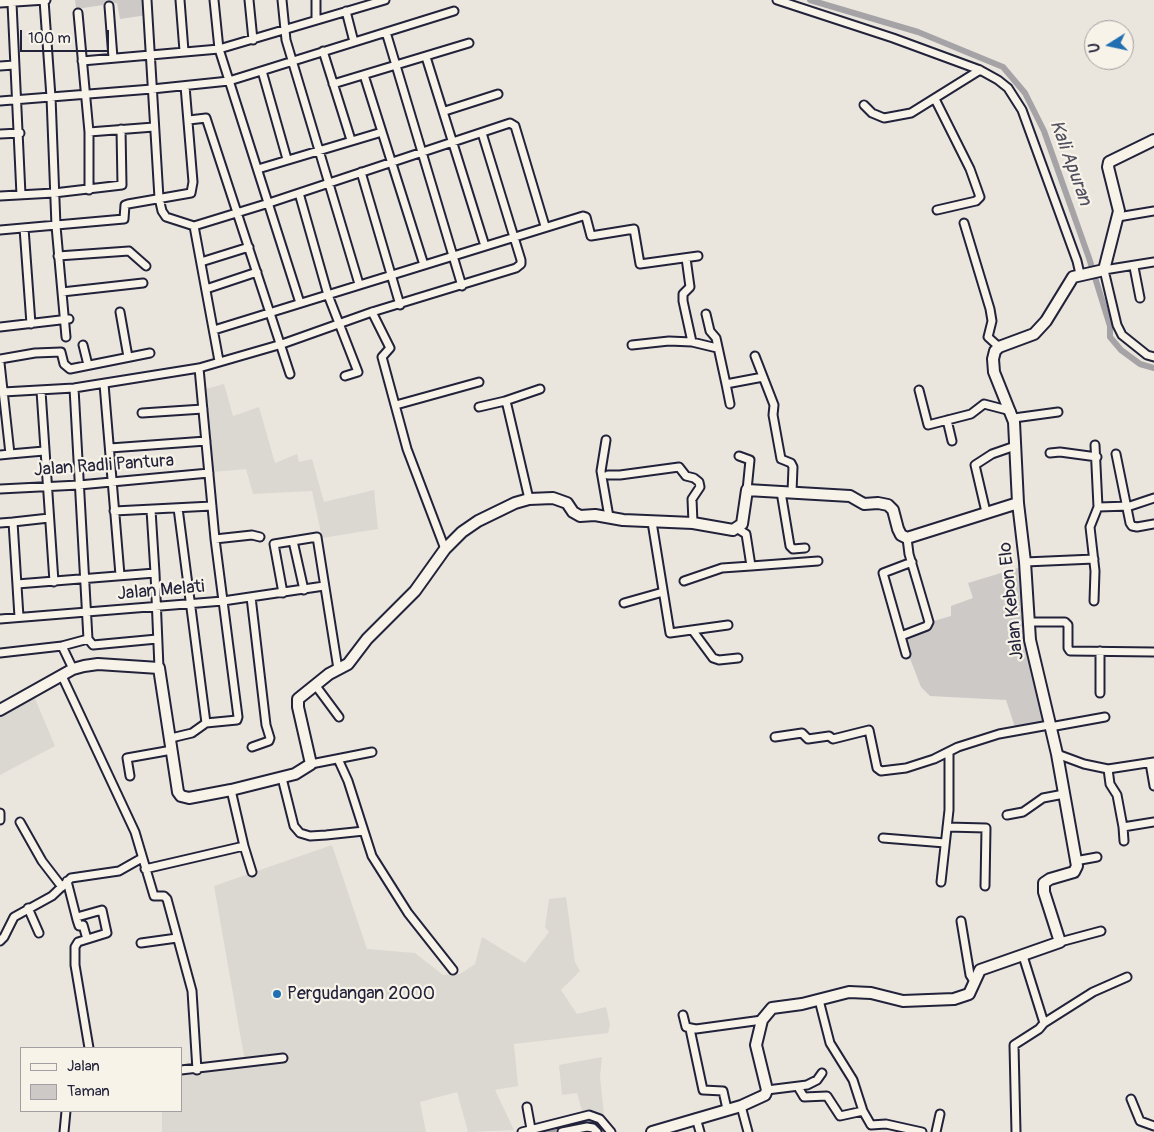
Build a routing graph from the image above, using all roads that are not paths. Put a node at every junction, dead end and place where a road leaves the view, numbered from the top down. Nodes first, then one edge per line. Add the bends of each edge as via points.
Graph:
1 (45, 0) edge
2 (147, 0) edge
3 (180, 0) edge
4 (214, 0) edge
5 (249, 0) edge
6 (282, 0) edge
7 (316, 0) edge
8 (385, 0) edge
9 (777, 0) edge
10 (0, 3) edge
11 (12, 3) junction
12 (109, 6) dead end
13 (454, 11) dead end
14 (346, 12) junction
15 (78, 14) dead end
16 (316, 19) junction
17 (284, 30) junction
18 (386, 32) junction
19 (253, 40) junction
20 (354, 42) junction
21 (469, 43) dead end
22 (219, 49) junction
23 (184, 51) junction
24 (323, 51) junction
25 (150, 55) junction
26 (426, 57) junction
27 (113, 58) junction
28 (82, 61) junction
29 (292, 63) junction
30 (14, 65) junction
31 (0, 66) edge
32 (396, 66) junction
33 (980, 70) junction
34 (262, 71) junction
35 (364, 75) junction
36 (229, 80) junction
37 (333, 84) junction
38 (185, 86) junction
39 (152, 89) junction
40 (84, 94) junction
41 (498, 94) dead end
42 (51, 97) junction
43 (18, 99) junction
44 (935, 99) junction
45 (0, 101) edge
46 (864, 105) dead end
47 (445, 111) junction
48 (189, 120) junction
49 (154, 127) junction
50 (121, 129) junction
51 (89, 132) junction
52 (382, 132) junction
53 (20, 133) junction
54 (482, 133) junction
55 (0, 134) edge
56 (351, 140) junction
57 (1154, 140) edge
58 (454, 142) junction
59 (318, 151) junction
60 (422, 152) junction
61 (286, 159) junction
62 (391, 162) junction
63 (258, 169) junction
64 (361, 172) junction
65 (330, 184) junction
66 (90, 190) junction
67 (299, 193) junction
68 (54, 194) junction
69 (21, 195) junction
70 (0, 196) edge
71 (159, 198) junction
72 (269, 203) junction
73 (937, 210) dead end
74 (1154, 211) edge
75 (237, 213) junction
76 (1118, 217) junction
77 (964, 222) dead end
78 (56, 226) junction
79 (194, 226) junction
80 (545, 226) junction
81 (24, 228) junction
82 (0, 230) edge
83 (514, 236) junction
84 (485, 246) junction
85 (249, 247) junction
86 (452, 255) junction
87 (58, 256) junction
88 (698, 256) dead end
89 (686, 258) junction
90 (201, 262) junction
91 (1154, 262) edge
92 (424, 265) junction
93 (146, 266) dead end
94 (1134, 266) junction
95 (1102, 271) junction
96 (257, 272) junction
97 (390, 274) junction
98 (1082, 274) junction
99 (143, 283) dead end
100 (358, 284) junction
101 (462, 286) junction
102 (206, 289) junction
103 (62, 292) junction
104 (328, 295) junction
105 (1140, 298) dead end
106 (300, 303) junction
107 (400, 305) junction
108 (120, 312) dead end
109 (372, 312) junction
110 (271, 313) junction
111 (706, 314) dead end
112 (67, 320) junction
113 (31, 324) junction
114 (339, 326) junction
115 (0, 327) edge
116 (214, 330) junction
117 (66, 337) dead end
118 (692, 342) junction
119 (282, 344) junction
120 (83, 345) dead end
121 (632, 345) dead end
122 (999, 347) junction
123 (717, 348) junction
124 (150, 353) dead end
125 (128, 356) junction
126 (755, 356) dead end
127 (1154, 357) edge
128 (0, 361) edge
129 (219, 361) junction
130 (88, 366) junction
131 (199, 368) junction
132 (290, 374) dead end
133 (346, 376) dead end
134 (764, 378) junction
135 (479, 382) dead end
136 (104, 384) junction
137 (726, 384) junction
138 (74, 388) junction
139 (540, 389) dead end
140 (919, 390) dead end
141 (41, 391) junction
142 (4, 392) junction
143 (505, 401) junction
144 (730, 404) dead end
145 (396, 405) junction
146 (479, 407) dead end
147 (203, 409) junction
148 (1058, 412) dead end
149 (142, 413) dead end
150 (1013, 414) junction
151 (947, 420) junction
152 (606, 440) dead end
153 (952, 440) dead end
154 (206, 441) junction
155 (1095, 445) dead end
156 (1015, 446) junction
157 (110, 448) junction
158 (44, 451) junction
159 (1050, 453) dead end
160 (10, 454) junction
161 (1116, 454) dead end
162 (0, 455) edge
163 (739, 456) dead end
164 (1097, 457) junction
165 (209, 473) junction
166 (608, 475) dead end
167 (113, 481) junction
168 (47, 485) junction
169 (80, 485) junction
170 (0, 489) edge
171 (747, 490) junction
172 (787, 492) junction
173 (1154, 498) edge
174 (529, 499) junction
175 (1018, 502) junction
176 (212, 506) junction
177 (1128, 506) junction
178 (178, 508) junction
179 (1098, 508) junction
180 (151, 510) junction
181 (114, 512) junction
182 (986, 512) junction
183 (609, 517) junction
184 (49, 518) junction
185 (13, 522) junction
186 (652, 522) junction
187 (0, 523) edge
188 (693, 523) junction
189 (1154, 524) edge
190 (738, 529) junction
191 (260, 537) dead end
192 (907, 538) junction
193 (215, 539) junction
194 (293, 541) junction
195 (806, 548) dead end
196 (445, 549) junction
197 (1094, 559) junction
198 (818, 561) dead end
199 (912, 562) junction
200 (1025, 562) junction
201 (751, 566) junction
202 (155, 573) junction
203 (120, 575) junction
204 (85, 579) junction
205 (684, 581) dead end
206 (54, 582) junction
207 (17, 584) junction
208 (324, 586) junction
209 (304, 590) junction
210 (663, 592) junction
211 (283, 594) junction
212 (251, 597) junction
213 (223, 601) junction
214 (1094, 601) dead end
215 (624, 603) dead end
216 (190, 604) junction
217 (156, 607) junction
218 (88, 613) junction
219 (19, 617) junction
220 (0, 619) edge
221 (1028, 622) junction
222 (728, 625) dead end
223 (693, 631) junction
224 (901, 636) junction
225 (88, 639) junction
226 (157, 639) junction
227 (62, 646) junction
228 (1100, 651) junction
229 (1154, 652) edge
230 (0, 653) edge
231 (906, 654) dead end
232 (738, 658) dead end
233 (159, 668) junction
234 (73, 669) junction
235 (338, 669) junction
236 (62, 676) junction
237 (316, 686) junction
238 (1100, 693) dead end
239 (0, 710) edge
240 (339, 716) dead end
241 (1105, 717) dead end
242 (206, 723) junction
243 (1050, 726) junction
244 (775, 737) dead end
245 (171, 738) junction
246 (252, 747) dead end
247 (172, 750) junction
248 (372, 752) dead end
249 (949, 753) junction
250 (1057, 754) junction
251 (338, 758) junction
252 (1152, 762) edge
253 (311, 764) junction
254 (1108, 769) junction
255 (130, 776) dead end
256 (282, 778) junction
257 (1154, 786) edge
258 (231, 790) junction
259 (1064, 794) junction
260 (0, 813) edge
261 (1007, 815) dead end
262 (0, 820) edge
263 (20, 822) dead end
264 (1154, 822) edge
265 (947, 827) junction
266 (1123, 827) junction
267 (364, 831) junction
268 (883, 838) dead end
269 (1124, 841) dead end
270 (945, 843) junction
271 (244, 846) junction
272 (1097, 857) dead end
273 (142, 858) junction
274 (1076, 861) junction
275 (145, 869) junction
276 (252, 872) dead end
277 (941, 882) dead end
278 (65, 884) junction
279 (985, 886) dead end
280 (28, 908) junction
281 (78, 917) junction
282 (961, 922) dead end
283 (1101, 931) dead end
284 (38, 934) dead end
285 (177, 938) junction
286 (87, 939) junction
287 (0, 941) edge
288 (1060, 942) junction
289 (141, 943) dead end
290 (1023, 956) junction
291 (453, 970) dead end
292 (1126, 977) dead end
293 (975, 983) junction
294 (819, 1000) junction
295 (683, 1015) dead end
296 (762, 1020) junction
297 (1044, 1023) junction
298 (690, 1029) junction
299 (89, 1047) edge
300 (283, 1058) dead end
301 (182, 1070) edge
302 (196, 1070) junction
303 (822, 1073) dead end
304 (798, 1087) junction
305 (766, 1090) junction
306 (1131, 1099) dead end
307 (741, 1106) junction
308 (527, 1107) dead end
309 (728, 1109) junction
310 (863, 1111) junction
311 (66, 1112) edge
312 (940, 1114) dead end
313 (696, 1118) junction
314 (1154, 1126) edge
315 (532, 1129) junction
316 (64, 1132) edge
317 (522, 1132) edge
318 (562, 1132) edge
319 (596, 1132) edge
320 (611, 1132) edge
321 (652, 1132) edge
322 (700, 1132) edge
323 (748, 1132) edge
324 (922, 1132) edge
325 (936, 1132) edge
326 (1016, 1132) edge

1 - 11 street
1 - 42 street
2 - 25 street
3 - 23 street
4 - 22 street
5 - 19 street
6 - 17 street
7 - 16 street
8 - 14 street
9 - 33 street
10 - 11 street
11 - 30 street
12 - 27 street
13 - 18 street
14 - 16 street
14 - 20 street
15 - 28 street
16 - 17 street
17 - 19 street
17 - 29 street
18 - 20 street
18 - 32 street
19 - 22 street
20 - 24 street
21 - 26 street
22 - 23 street
22 - 36 street
23 - 25 street
24 - 29 street
24 - 37 street
25 - 27 street
25 - 39 street
26 - 32 street
26 - 47 street
27 - 28 street
28 - 40 street
29 - 34 street
29 - 59 street
30 - 31 street
30 - 43 street
32 - 35 street
32 - 60 street
33 - 44 street
33 - 98 street via 1008,88 1022,110
34 - 36 street
34 - 61 street
35 - 37 street
35 - 52 street
36 - 38 street
36 - 63 street
37 - 56 street
38 - 39 street
38 - 48 street
39 - 40 street
39 - 49 street
40 - 42 street
40 - 51 street
41 - 47 street
42 - 43 street
42 - 68 street
43 - 45 street
43 - 53 street
44 - 46 street via 911,113 884,118
44 - 73 street via 970,169 980,197 976,201
47 - 58 street
48 - 71 street via 191,193
48 - 75 street via 206,118
49 - 50 street
49 - 71 street
50 - 51 street
50 - 66 street via 122,185
51 - 66 street
52 - 56 street
52 - 62 street
53 - 55 street
53 - 69 street
54 - 58 street
54 - 80 street via 510,123 515,126
54 - 83 street
56 - 59 street
57 - 76 street via 1109,162
58 - 60 street
58 - 84 street
59 - 61 street
59 - 65 street
60 - 62 street
60 - 86 street
61 - 63 street
62 - 64 street
62 - 92 street
63 - 72 street
64 - 65 street
64 - 97 street
65 - 67 street
65 - 100 street
66 - 68 street
67 - 72 street
67 - 104 street
68 - 69 street
68 - 78 street
69 - 70 street
71 - 78 street via 126,204 124,219
71 - 79 street via 166,217
72 - 75 street
72 - 106 street
74 - 76 street
75 - 79 street
75 - 85 street
76 - 95 street
77 - 122 street via 990,309 992,321 988,337
78 - 81 street
78 - 87 street
79 - 90 street
80 - 83 street
80 - 89 street via 584,216 591,236 634,229 640,264
81 - 82 street
81 - 113 street
83 - 84 street
83 - 101 street via 520,266
84 - 86 street
85 - 90 street
85 - 96 street
86 - 92 street
86 - 101 street
87 - 93 street via 130,251
87 - 103 street
88 - 89 street
89 - 118 street via 690,287 683,294
90 - 102 street
91 - 94 street
92 - 97 street
94 - 95 street
94 - 105 street
95 - 98 street
95 - 127 street via 1122,335
96 - 102 street
96 - 110 street
97 - 100 street
97 - 107 street
98 - 122 street via 1071,280 1046,321 1034,334
99 - 103 street
100 - 104 street
101 - 107 street
102 - 116 street
103 - 112 street
104 - 106 street
104 - 114 street
106 - 110 street
107 - 109 street
108 - 125 street
109 - 114 street
109 - 145 street via 390,348 382,356
110 - 116 street
110 - 119 street
111 - 123 street
112 - 113 street
112 - 117 street
113 - 115 street
114 - 119 street
114 - 133 street via 358,372
116 - 129 street
118 - 121 street
118 - 123 street
119 - 129 street
119 - 132 street
120 - 130 street
122 - 150 street, Jalan Kebon Elo via 995,351 994,372
123 - 137 street
124 - 125 street
125 - 130 street
126 - 134 street
128 - 130 street via 35,353 61,352 64,364 70,369
128 - 142 street
129 - 131 street
131 - 136 street
131 - 147 street
134 - 137 street
134 - 172 street via 774,405 781,459 793,467
135 - 145 street
136 - 138 street
136 - 157 street
137 - 144 street
138 - 141 street
138 - 169 street
139 - 143 street
140 - 151 street via 927,424
141 - 142 street
141 - 158 street
142 - 160 street
143 - 146 street
143 - 174 street
145 - 196 street via 407,449
147 - 149 street
147 - 154 street
148 - 150 street
150 - 151 street via 984,404 971,414
150 - 156 street, Jalan Kebon Elo
151 - 153 street
152 - 183 street via 601,471
154 - 157 street
154 - 165 street
155 - 164 street
156 - 175 street, Jalan Kebon Elo
156 - 182 street via 992,454 975,465
157 - 167 street
158 - 160 street
158 - 168 street
159 - 164 street
160 - 162 street
161 - 177 street
163 - 171 street via 750,460
164 - 179 street
165 - 167 street, Jalan Radli Pantura
165 - 176 street
166 - 188 street via 679,467 686,476 700,482 692,499
167 - 169 street, Jalan Radli Pantura
167 - 181 street
168 - 169 street, Jalan Radli Pantura
168 - 170 street, Jalan Radli Pantura
168 - 184 street
169 - 204 street
171 - 172 street
171 - 190 street via 742,524
172 - 192 street via 850,496 864,504 882,503 893,510 898,529
172 - 195 street via 790,546
173 - 177 street
174 - 183 street via 553,498 567,503 580,516 595,514
174 - 196 street via 478,521
175 - 182 street
175 - 200 street, Jalan Kebon Elo
176 - 178 street
176 - 193 street
177 - 179 street
177 - 189 street via 1132,526
178 - 180 street
178 - 216 street
179 - 197 street via 1090,527
180 - 181 street
180 - 202 street
181 - 203 street
182 - 192 street
183 - 186 street
184 - 185 street
184 - 206 street
185 - 187 street
185 - 207 street
186 - 188 street
186 - 210 street
188 - 190 street
190 - 201 street via 746,534
191 - 193 street
192 - 199 street
193 - 213 street
194 - 208 street via 317,537
194 - 209 street
194 - 211 street via 274,544
196 - 235 street via 414,591 367,639 348,664
197 - 200 street
197 - 214 street
198 - 201 street
199 - 224 street via 929,622 927,626
199 - 224 street via 883,573
200 - 221 street, Jalan Kebon Elo
201 - 205 street via 722,568
202 - 203 street
202 - 217 street
203 - 204 street
204 - 206 street
204 - 218 street
206 - 207 street
207 - 219 street
208 - 209 street, Jalan Melati
208 - 235 street
209 - 211 street, Jalan Melati
210 - 215 street
210 - 223 street via 670,633
211 - 212 street, Jalan Melati
212 - 213 street, Jalan Melati
212 - 246 street via 270,738
213 - 216 street, Jalan Melati
213 - 242 street via 238,716 237,720
216 - 217 street, Jalan Melati
216 - 242 street
217 - 218 street, Jalan Melati
217 - 226 street
218 - 219 street, Jalan Melati
218 - 225 street
219 - 220 street, Jalan Melati
221 - 228 street via 1065,622 1068,625 1068,650
221 - 243 street, Jalan Kebon Elo
222 - 223 street
223 - 232 street via 713,658
224 - 231 street
225 - 226 street via 93,645
225 - 227 street
226 - 233 street
227 - 230 street
227 - 234 street
228 - 229 street
228 - 238 street
233 - 234 street via 93,664
233 - 245 street
234 - 236 street
235 - 237 street
236 - 239 street
236 - 273 street via 135,832
237 - 240 street
237 - 253 street via 297,703
241 - 243 street
242 - 245 street via 192,733
243 - 249 street via 999,734
243 - 250 street, Jalan Kebon Elo
244 - 249 street via 802,733 808,739 829,736 833,739 869,730 877,768 881,771 906,768
245 - 247 street
247 - 255 street via 127,758
247 - 258 street via 181,796 189,798
248 - 251 street
249 - 265 street
250 - 254 street
250 - 259 street, Jalan Kebon Elo
251 - 253 street
251 - 267 street
252 - 254 street
252 - 257 street
253 - 256 street
254 - 266 street
256 - 258 street
256 - 267 street via 294,826 300,833 310,836
258 - 271 street
259 - 261 street via 1043,798 1023,812
259 - 274 street, Jalan Kebon Elo
260 - 262 street
263 - 278 street via 42,861
264 - 266 street
265 - 270 street
265 - 279 street via 986,828
266 - 269 street
267 - 291 street via 381,873
268 - 270 street
270 - 277 street
271 - 275 street
271 - 276 street
272 - 274 street
273 - 275 street
273 - 278 street via 119,871 79,876
274 - 288 street via 1076,871 1050,879 1043,885
275 - 285 street via 154,896 166,896
278 - 280 street via 52,896
278 - 281 street
280 - 284 street
280 - 287 street via 14,917
281 - 286 street
281 - 286 street via 102,910 107,933
282 - 293 street via 970,975
283 - 288 street
285 - 289 street
285 - 302 street via 192,991
286 - 299 street via 76,944 75,956
288 - 290 street
290 - 293 street via 980,970
290 - 297 street
292 - 297 street via 1093,992
293 - 294 street via 969,994 943,1001 893,1000 861,992 838,993
294 - 296 street via 772,1008
294 - 310 street via 830,1044 853,1080
295 - 298 street
296 - 298 street
296 - 305 street via 756,1045
297 - 326 street via 1014,1045
298 - 309 street via 703,1090 723,1091
300 - 302 street
301 - 302 street
303 - 304 street via 817,1080
304 - 305 street
304 - 310 street via 804,1097 827,1096 840,1116
305 - 307 street via 765,1095
306 - 314 street via 1140,1121
307 - 309 street
307 - 323 street
308 - 315 street
309 - 313 street
310 - 324 street via 871,1125 886,1124
311 - 316 street
312 - 325 street
313 - 321 street
313 - 322 street
315 - 317 street
315 - 320 street via 589,1115 600,1119
318 - 319 street via 591,1127

